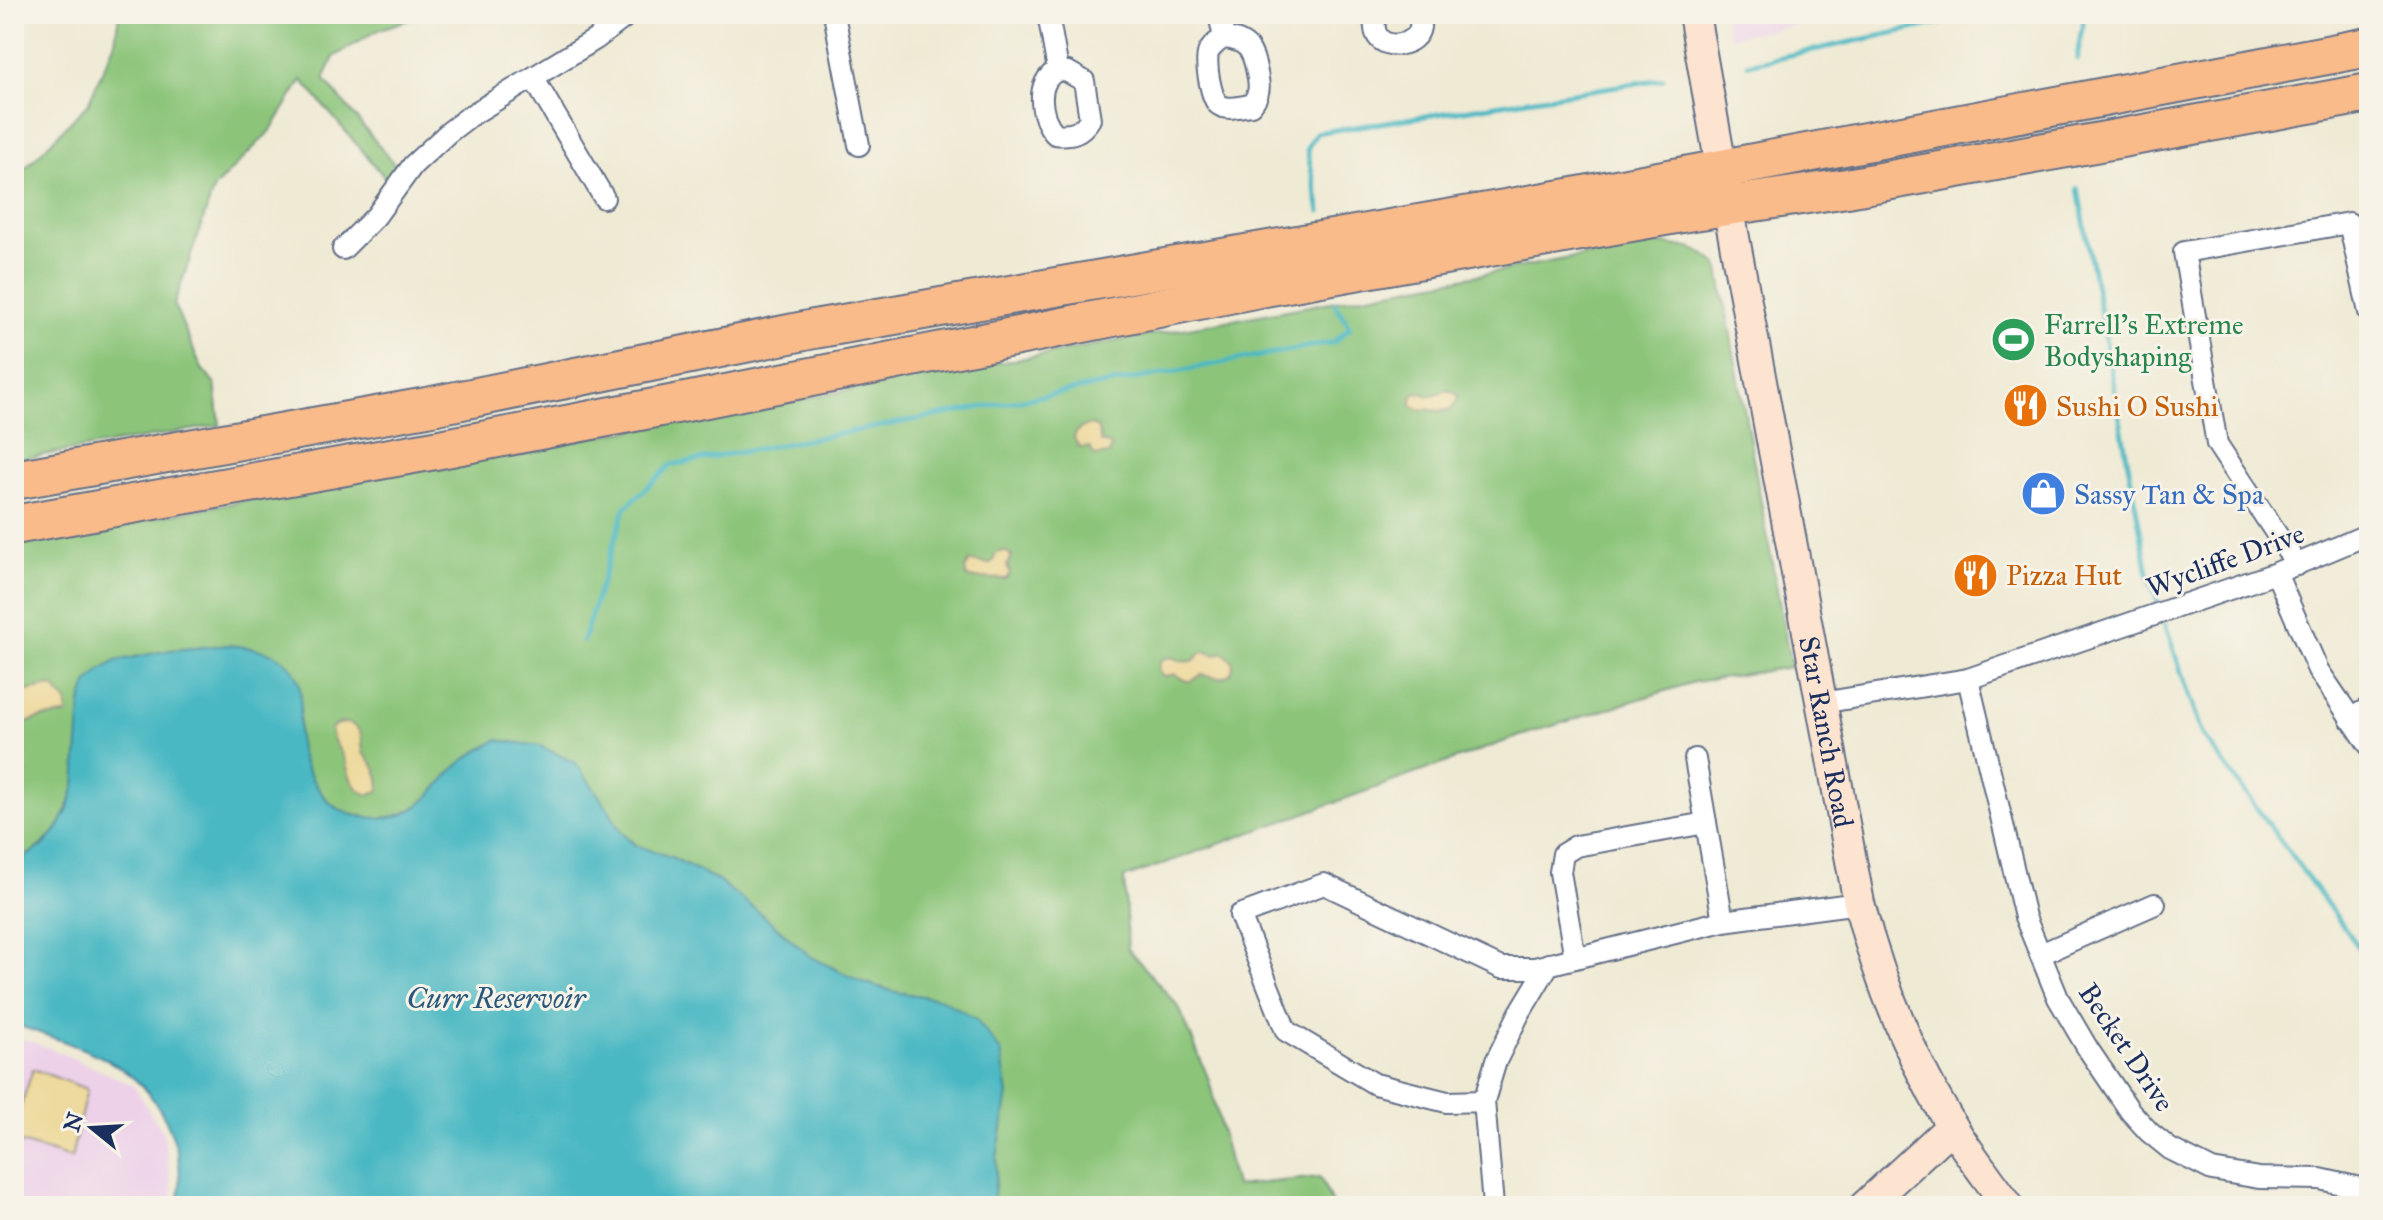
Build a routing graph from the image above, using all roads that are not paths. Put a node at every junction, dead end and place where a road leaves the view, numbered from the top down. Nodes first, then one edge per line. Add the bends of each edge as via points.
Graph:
1 (629, 14) edge
2 (834, 14) edge
3 (1048, 14) edge
4 (1219, 14) edge
5 (1374, 14) edge
6 (1418, 14) edge
7 (1694, 14) edge
8 (1224, 38) dead end
9 (2369, 47) edge
10 (1058, 70) dead end
11 (534, 79) junction
12 (2369, 93) edge
13 (859, 145) dead end
14 (1721, 168) junction
15 (604, 198) dead end
16 (1728, 206) junction
17 (343, 249) dead end
18 (2369, 312) edge
19 (14, 480) edge
20 (14, 525) edge
21 (2369, 534) edge
22 (2297, 565) junction
23 (2276, 573) junction
24 (1968, 679) junction
25 (1821, 703) junction
26 (2369, 708) edge
27 (2350, 719) junction
28 (2369, 745) edge
29 (1695, 759) dead end
30 (1706, 823) junction
31 (1859, 903) junction
32 (2155, 904) dead end
33 (1723, 921) junction
34 (2041, 954) junction
35 (1575, 958) junction
36 (1549, 964) junction
37 (1484, 1101) junction
38 (1952, 1126) junction
39 (2369, 1190) edge
40 (1493, 1206) edge
41 (1865, 1206) edge
42 (2008, 1206) edge

1 - 11 street
2 - 13 street
3 - 10 street
4 - 8 street
5 - 6 street via 1376,33 1390,44 1416,37 1421,26
7 - 14 street, Star Ranch Road
9 - 14 highway
11 - 15 street
11 - 17 street via 449,132 413,165 376,216
12 - 16 highway
14 - 16 street, Star Ranch Road
14 - 19 highway via 814,329 427,407
16 - 20 highway via 1254,289 513,435
16 - 25 street, Star Ranch Road
18 - 22 street via 2349,223 2184,252 2217,444
21 - 22 street, Wycliffe Drive
22 - 23 street, Wycliffe Drive
23 - 24 street, Wycliffe Drive
23 - 27 street via 2318,670
24 - 25 street, Wycliffe Drive
24 - 34 street, Becket Drive via 2025,917
25 - 31 street, Star Ranch Road
26 - 27 street
27 - 28 street
29 - 30 street
30 - 33 street
30 - 35 street via 1576,846 1563,854 1560,872
31 - 33 street
31 - 38 street, Star Ranch Road via 1887,994
32 - 34 street
33 - 35 street
34 - 39 street, Becket Drive via 2058,998 2088,1049 2130,1111 2170,1149 2234,1175 2320,1179
35 - 36 street
36 - 37 street via 1496,1061
36 - 37 street via 1501,968 1324,884 1240,915 1286,1031 1375,1084 1447,1102
37 - 40 street
38 - 41 street
38 - 42 street, Star Ranch Road

